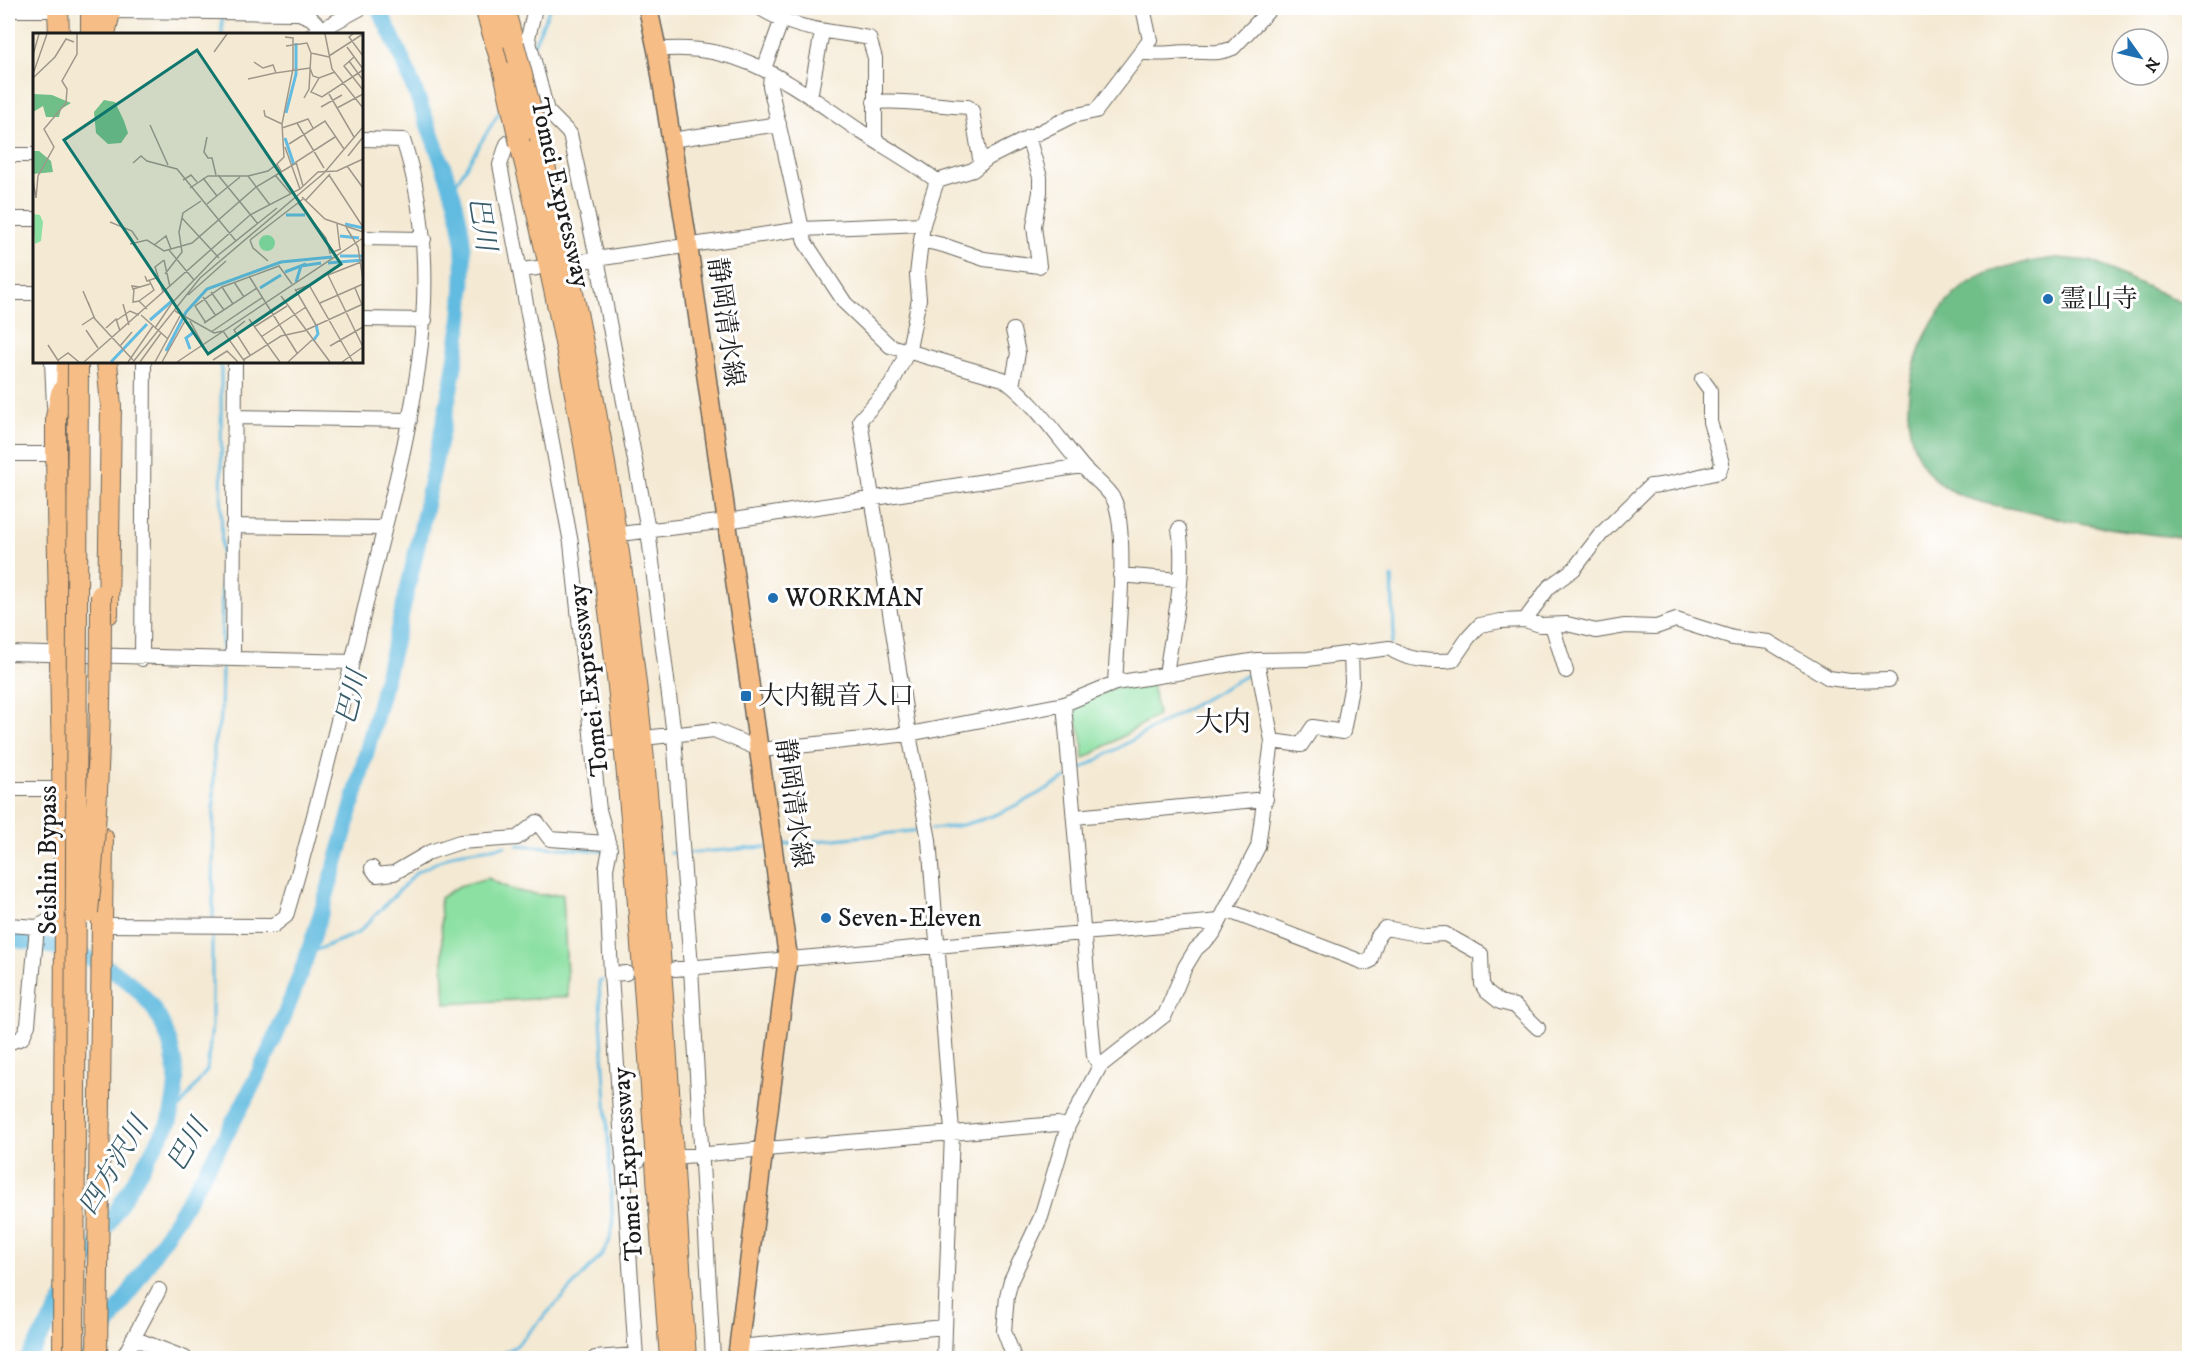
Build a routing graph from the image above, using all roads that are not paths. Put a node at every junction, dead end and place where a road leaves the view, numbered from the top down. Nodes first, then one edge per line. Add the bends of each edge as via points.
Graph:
1 (61, 8) edge
2 (79, 8) edge
3 (92, 8) edge
4 (485, 8) edge
5 (504, 8) edge
6 (535, 8) edge
7 (648, 8) edge
8 (760, 8) edge
9 (1143, 8) edge
10 (1271, 8) edge
11 (108, 9) edge
12 (8, 10) edge
13 (353, 10) edge
14 (783, 14) edge
15 (317, 32) edge
16 (822, 32) junction
17 (59, 33) edge
18 (67, 33) edge
19 (79, 33) edge
20 (91, 33) edge
21 (104, 33) edge
22 (521, 41) junction
23 (657, 50) junction
24 (1142, 52) junction
25 (768, 71) junction
26 (810, 97) junction
27 (874, 102) junction
28 (551, 116) junction
29 (779, 124) junction
30 (1028, 137) junction
31 (363, 139) edge
32 (671, 140) junction
33 (875, 140) junction
34 (8, 155) edge
35 (33, 155) edge
36 (981, 164) junction
37 (937, 181) junction
38 (8, 219) edge
39 (33, 219) edge
40 (923, 224) junction
41 (802, 229) junction
42 (363, 238) edge
43 (424, 238) junction
44 (921, 240) junction
45 (688, 245) junction
46 (597, 258) junction
47 (582, 261) dead end
48 (537, 268) dead end
49 (520, 270) junction
50 (8, 293) edge
51 (33, 293) edge
52 (363, 319) edge
53 (425, 320) junction
54 (1013, 330) dead end
55 (909, 349) junction
56 (52, 363) edge
57 (67, 363) edge
58 (78, 363) edge
59 (90, 363) edge
60 (99, 363) edge
61 (107, 363) edge
62 (114, 363) edge
63 (144, 363) edge
64 (235, 363) edge
65 (1702, 379) dead end
66 (66, 385) junction
67 (1012, 386) junction
68 (110, 394) junction
69 (56, 417) junction
70 (235, 417) junction
71 (410, 420) junction
72 (8, 454) edge
73 (60, 463) junction
74 (1082, 466) junction
75 (872, 497) junction
76 (727, 521) junction
77 (234, 525) junction
78 (384, 528) junction
79 (1179, 529) dead end
80 (648, 530) junction
81 (628, 533) dead end
82 (1120, 575) junction
83 (1179, 580) junction
84 (1525, 620) junction
85 (1552, 625) junction
86 (1351, 652) junction
87 (8, 653) edge
88 (107, 654) junction
89 (57, 655) junction
90 (142, 658) junction
91 (233, 659) junction
92 (1257, 660) junction
93 (352, 662) junction
94 (1566, 671) dead end
95 (1166, 675) junction
96 (1889, 680) dead end
97 (1115, 683) junction
98 (1064, 704) junction
99 (909, 734) junction
100 (674, 735) junction
101 (653, 737) dead end
102 (1272, 741) junction
103 (612, 743) dead end
104 (593, 744) junction
105 (760, 750) junction
106 (8, 789) edge
107 (62, 789) junction
108 (1266, 799) junction
109 (1075, 817) junction
110 (608, 851) junction
111 (372, 868) dead end
112 (1223, 916) junction
113 (86, 920) junction
114 (8, 925) edge
115 (37, 930) junction
116 (1084, 932) junction
117 (937, 946) junction
118 (788, 957) junction
119 (692, 968) junction
120 (675, 969) dead end
121 (626, 973) dead end
122 (611, 974) junction
123 (1538, 1028) dead end
124 (8, 1043) edge
125 (1100, 1066) junction
126 (1068, 1126) junction
127 (952, 1131) junction
128 (765, 1149) junction
129 (701, 1154) junction
130 (684, 1156) dead end
131 (639, 1161) dead end
132 (622, 1163) junction
133 (159, 1290) dead end
134 (944, 1327) junction
135 (133, 1338) junction
136 (738, 1353) edge
137 (636, 1357) edge
138 (63, 1359) edge
139 (74, 1359) edge
140 (86, 1359) edge
141 (97, 1359) edge
142 (123, 1359) edge
143 (128, 1359) edge
144 (185, 1359) edge
145 (595, 1359) edge
146 (670, 1359) edge
147 (686, 1359) edge
148 (713, 1359) edge
149 (944, 1359) edge
150 (1014, 1359) edge

1 - 12 street
1 - 17 highway
1 - 18 highway
2 - 19 highway
3 - 20 highway
4 - 146 highway, Tomei Expressway, bridge via 504,72 554,286 612,633 634,859
5 - 22 highway, Tomei Expressway
6 - 22 street
7 - 23 main road, 静岡清水線
8 - 14 street
9 - 24 street via 1150,40
10 - 24 street via 1226,51 1166,55
11 - 15 street via 299,13 311,18
11 - 21 highway
13 - 15 street
14 - 16 street
14 - 25 street
16 - 26 street
16 - 27 street via 869,38 875,58
22 - 28 street via 534,64
22 - 147 highway, Tomei Expressway, bridge via 594,397 630,631 643,751
23 - 25 street via 694,48 722,52
23 - 32 main road, 静岡清水線
24 - 30 street via 1096,111 1072,116
25 - 26 street
25 - 29 street
26 - 33 street
27 - 33 street
27 - 36 street via 903,99 968,107 972,111
28 - 46 street via 570,134
28 - 49 street via 513,138 500,165
29 - 32 street
29 - 41 street
30 - 36 street
30 - 44 street via 1040,177 1034,226 1039,266 984,259
31 - 43 street via 403,141 421,209
32 - 45 main road, 静岡清水線
33 - 37 street
34 - 35 street
36 - 37 street
37 - 40 street
38 - 39 street
40 - 41 street
40 - 44 street
41 - 45 street
41 - 55 street via 805,243 856,315 890,346
42 - 43 street
43 - 53 street
44 - 55 street via 919,299
45 - 46 street
45 - 76 main road, 静岡清水線
46 - 47 street
46 - 80 street
48 - 49 street
49 - 104 street via 578,541
50 - 51 street
52 - 53 street
53 - 71 street
54 - 67 street via 1018,353
55 - 67 street via 993,374
55 - 75 street via 891,385 860,420
56 - 69 street
57 - 66 highway
58 - 113 highway, Seishin Bypass, bridge
59 - 113 highway, Seishin Bypass, bridge
60 - 113 highway, bridge via 101,694 95,845
61 - 68 highway
62 - 68 street
63 - 90 street
64 - 70 street
65 - 84 street via 1710,390 1710,422 1722,463 1719,472 1650,486 1601,534 1574,569 1549,587
66 - 69 highway
66 - 73 highway
67 - 74 street
68 - 88 highway
69 - 73 highway
70 - 71 street
70 - 77 street
71 - 78 street
72 - 73 street
73 - 89 highway
73 - 113 highway, bridge via 67,861
74 - 75 street
74 - 82 street via 1114,499 1120,523
75 - 76 street
75 - 99 street
76 - 80 street
76 - 105 main road, 静岡清水線
77 - 78 street
77 - 91 street
78 - 93 street
79 - 83 street
80 - 81 street
80 - 100 street
82 - 83 street
82 - 97 street
83 - 95 street
84 - 85 street
84 - 86 street via 1480,625 1453,660 1425,660 1389,648
85 - 94 street
85 - 96 street via 1567,624 1596,631 1625,626 1656,627 1676,620 1733,638 1770,642 1829,678
86 - 92 street via 1308,659
86 - 102 street via 1352,683 1343,732 1313,727 1301,745
87 - 89 street
88 - 89 street
88 - 90 street
88 - 113 highway
89 - 107 highway
90 - 91 street
91 - 93 street
92 - 95 street
92 - 102 street
93 - 113 street via 286,916 273,926
95 - 97 street
97 - 98 street
98 - 99 street
98 - 109 street
99 - 105 street
99 - 117 street via 929,840
100 - 101 street
100 - 105 street via 714,730
100 - 119 street
102 - 108 street
103 - 104 street
104 - 110 street via 599,810
105 - 118 main road, 静岡清水線
106 - 107 street
107 - 113 highway
108 - 109 street
108 - 112 street via 1258,847
109 - 116 street
110 - 111 street via 550,839 537,822 517,838 460,842 430,852 394,873 377,875
110 - 122 street
112 - 116 street
112 - 123 street via 1365,963 1370,961 1384,928 1424,935 1445,934 1481,954 1482,984 1486,991 1500,1002 1515,1006
112 - 125 street via 1185,967 1165,1015
113 - 115 street via 52,919
113 - 138 highway via 63,1279
113 - 139 highway, Seishin Bypass, bridge
113 - 140 highway, Seishin Bypass
113 - 141 highway via 98,1213
114 - 115 street
115 - 124 street via 28,1025 22,1038
116 - 117 street
116 - 125 street via 1094,1056
117 - 118 street
117 - 127 street
118 - 119 street
118 - 128 main road, 静岡清水線
119 - 120 street
119 - 129 street
121 - 122 street
122 - 132 street
125 - 126 street
126 - 127 street
126 - 150 street via 1041,1217 1006,1296 1004,1331
127 - 128 street
127 - 134 street
128 - 129 street
128 - 136 main road, 静岡清水線
129 - 130 street
129 - 148 street
131 - 132 street
132 - 137 street
133 - 135 street
134 - 136 street
134 - 149 street
135 - 142 street
135 - 143 street
135 - 144 street
137 - 145 street

